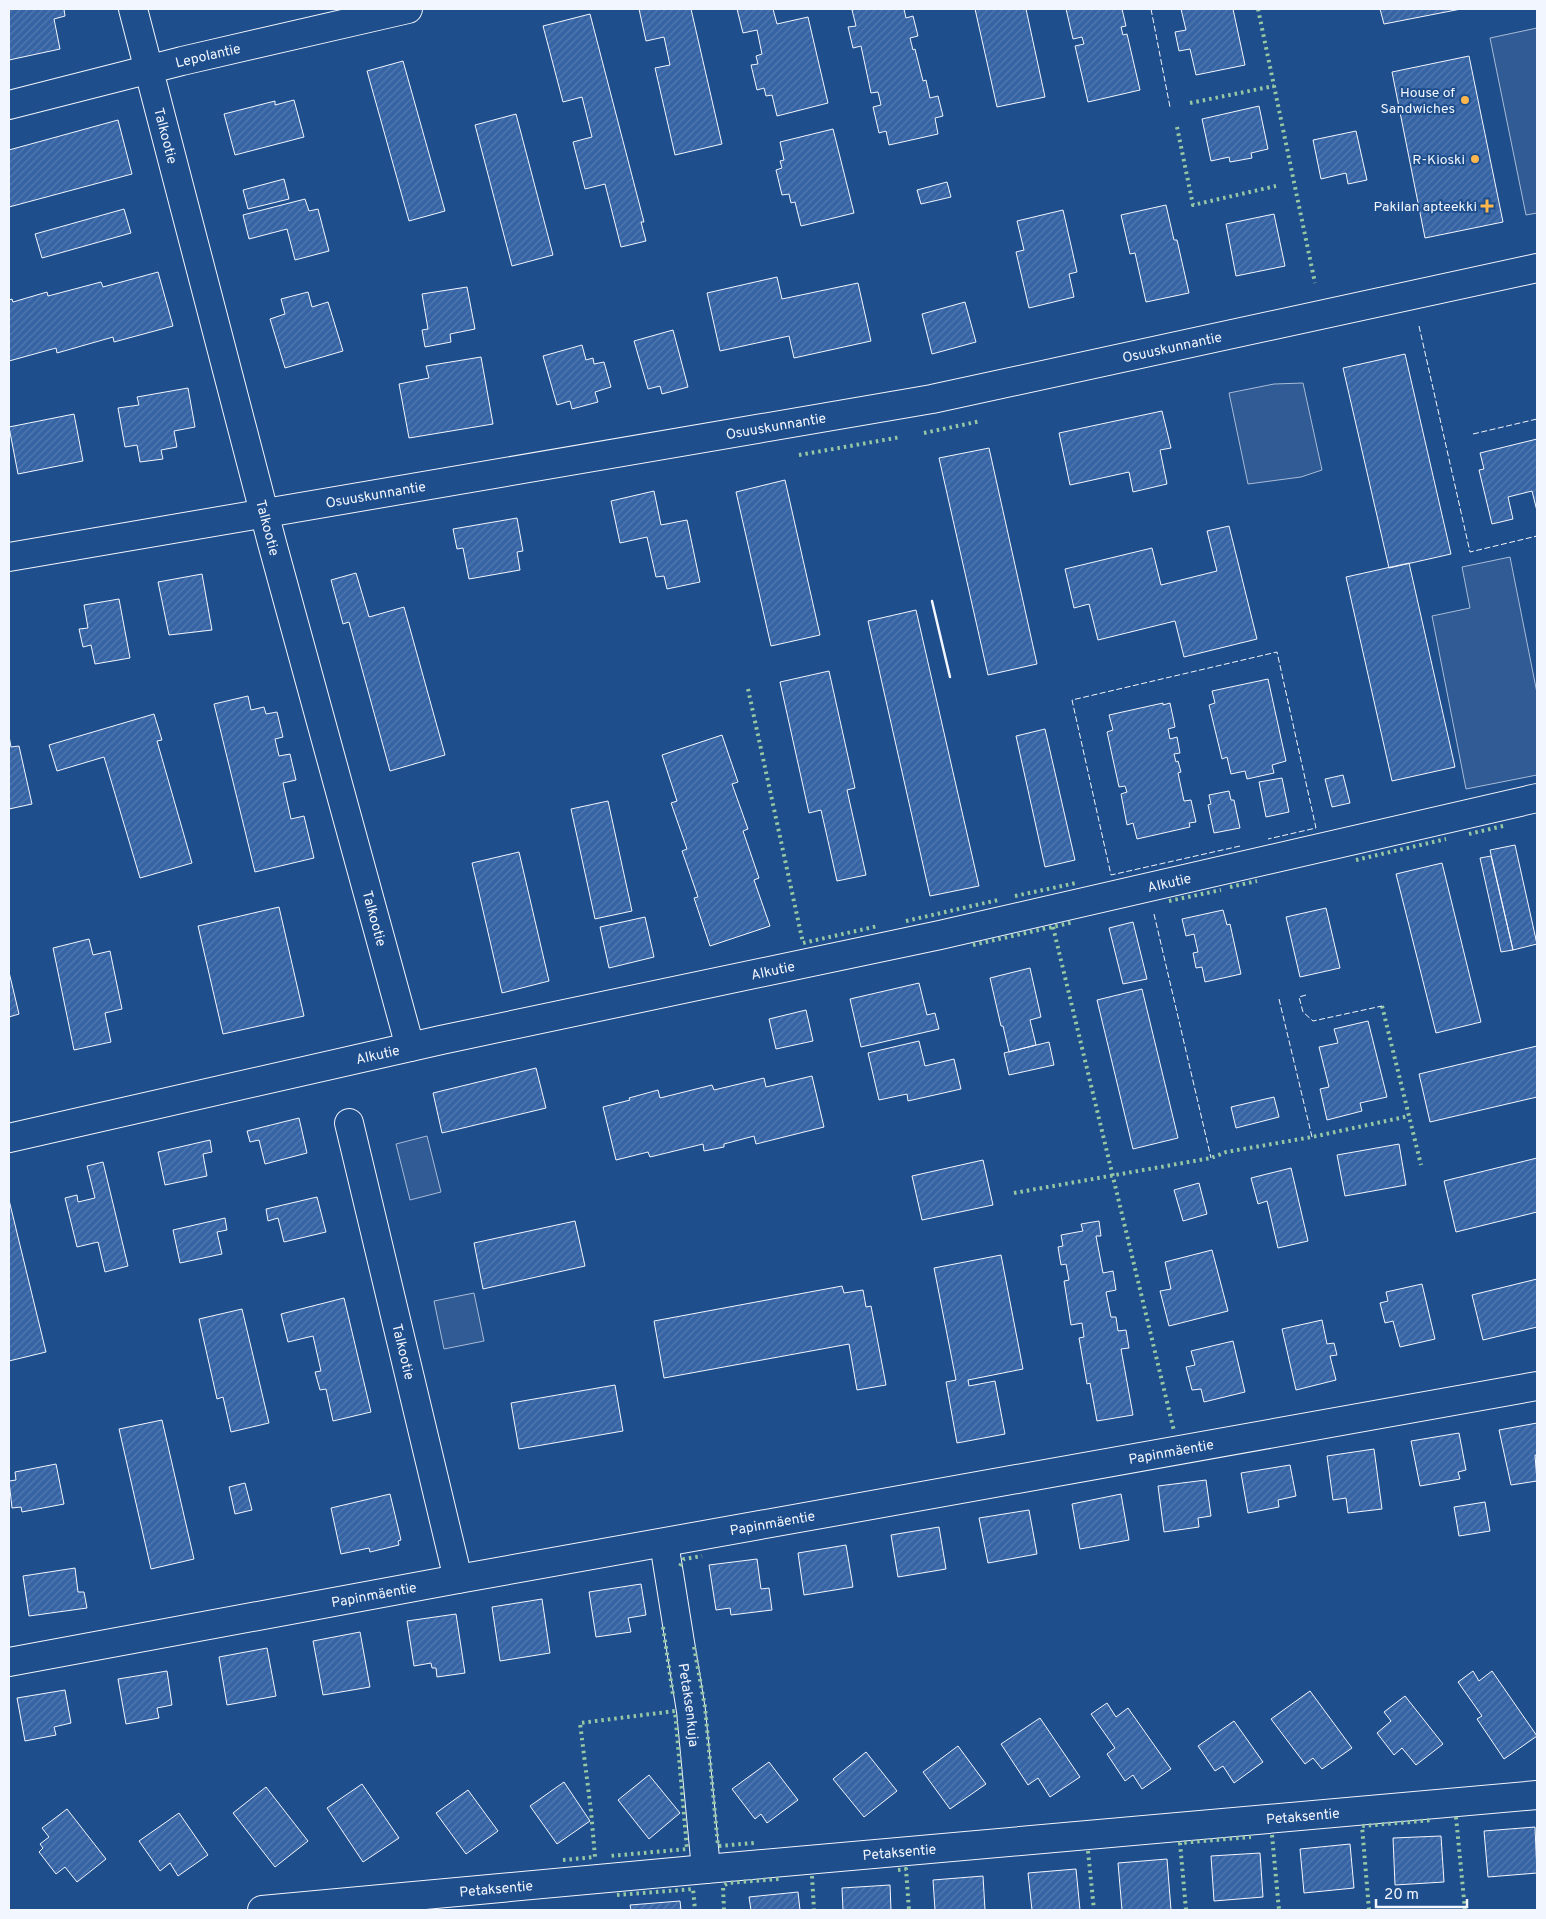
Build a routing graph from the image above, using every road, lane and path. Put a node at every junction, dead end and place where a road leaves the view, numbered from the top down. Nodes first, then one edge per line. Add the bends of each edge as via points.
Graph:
1 (133, 9) edge
2 (408, 9) edge
3 (149, 69) junction
4 (9, 105) edge
5 (1537, 268) edge
6 (265, 513) junction
7 (9, 557) edge
8 (1537, 798) edge
9 (410, 1047) junction
10 (349, 1123) dead end
11 (9, 1138) edge
12 (1537, 1386) edge
13 (664, 1543) junction
14 (458, 1579) junction
15 (9, 1662) edge
16 (1537, 1795) edge
17 (706, 1868) junction
18 (262, 1910) edge

1 - 3 street, Talkootie
2 - 3 street, Lepolantie
3 - 4 street, Lepolantie
3 - 6 street, Talkootie
5 - 6 street, Osuuskunnantie via 932,398
6 - 7 street, Osuuskunnantie
6 - 9 street, Talkootie
8 - 9 street, Alkutie via 940,935
9 - 11 street, Alkutie
10 - 14 street, Talkootie
12 - 13 street, Papinmäentie
13 - 14 street, Papinmäentie
13 - 17 street, Petaksenkuja via 690,1711
14 - 15 street, Papinmäentie
16 - 17 street, Petaksentie
17 - 18 street, Petaksentie

